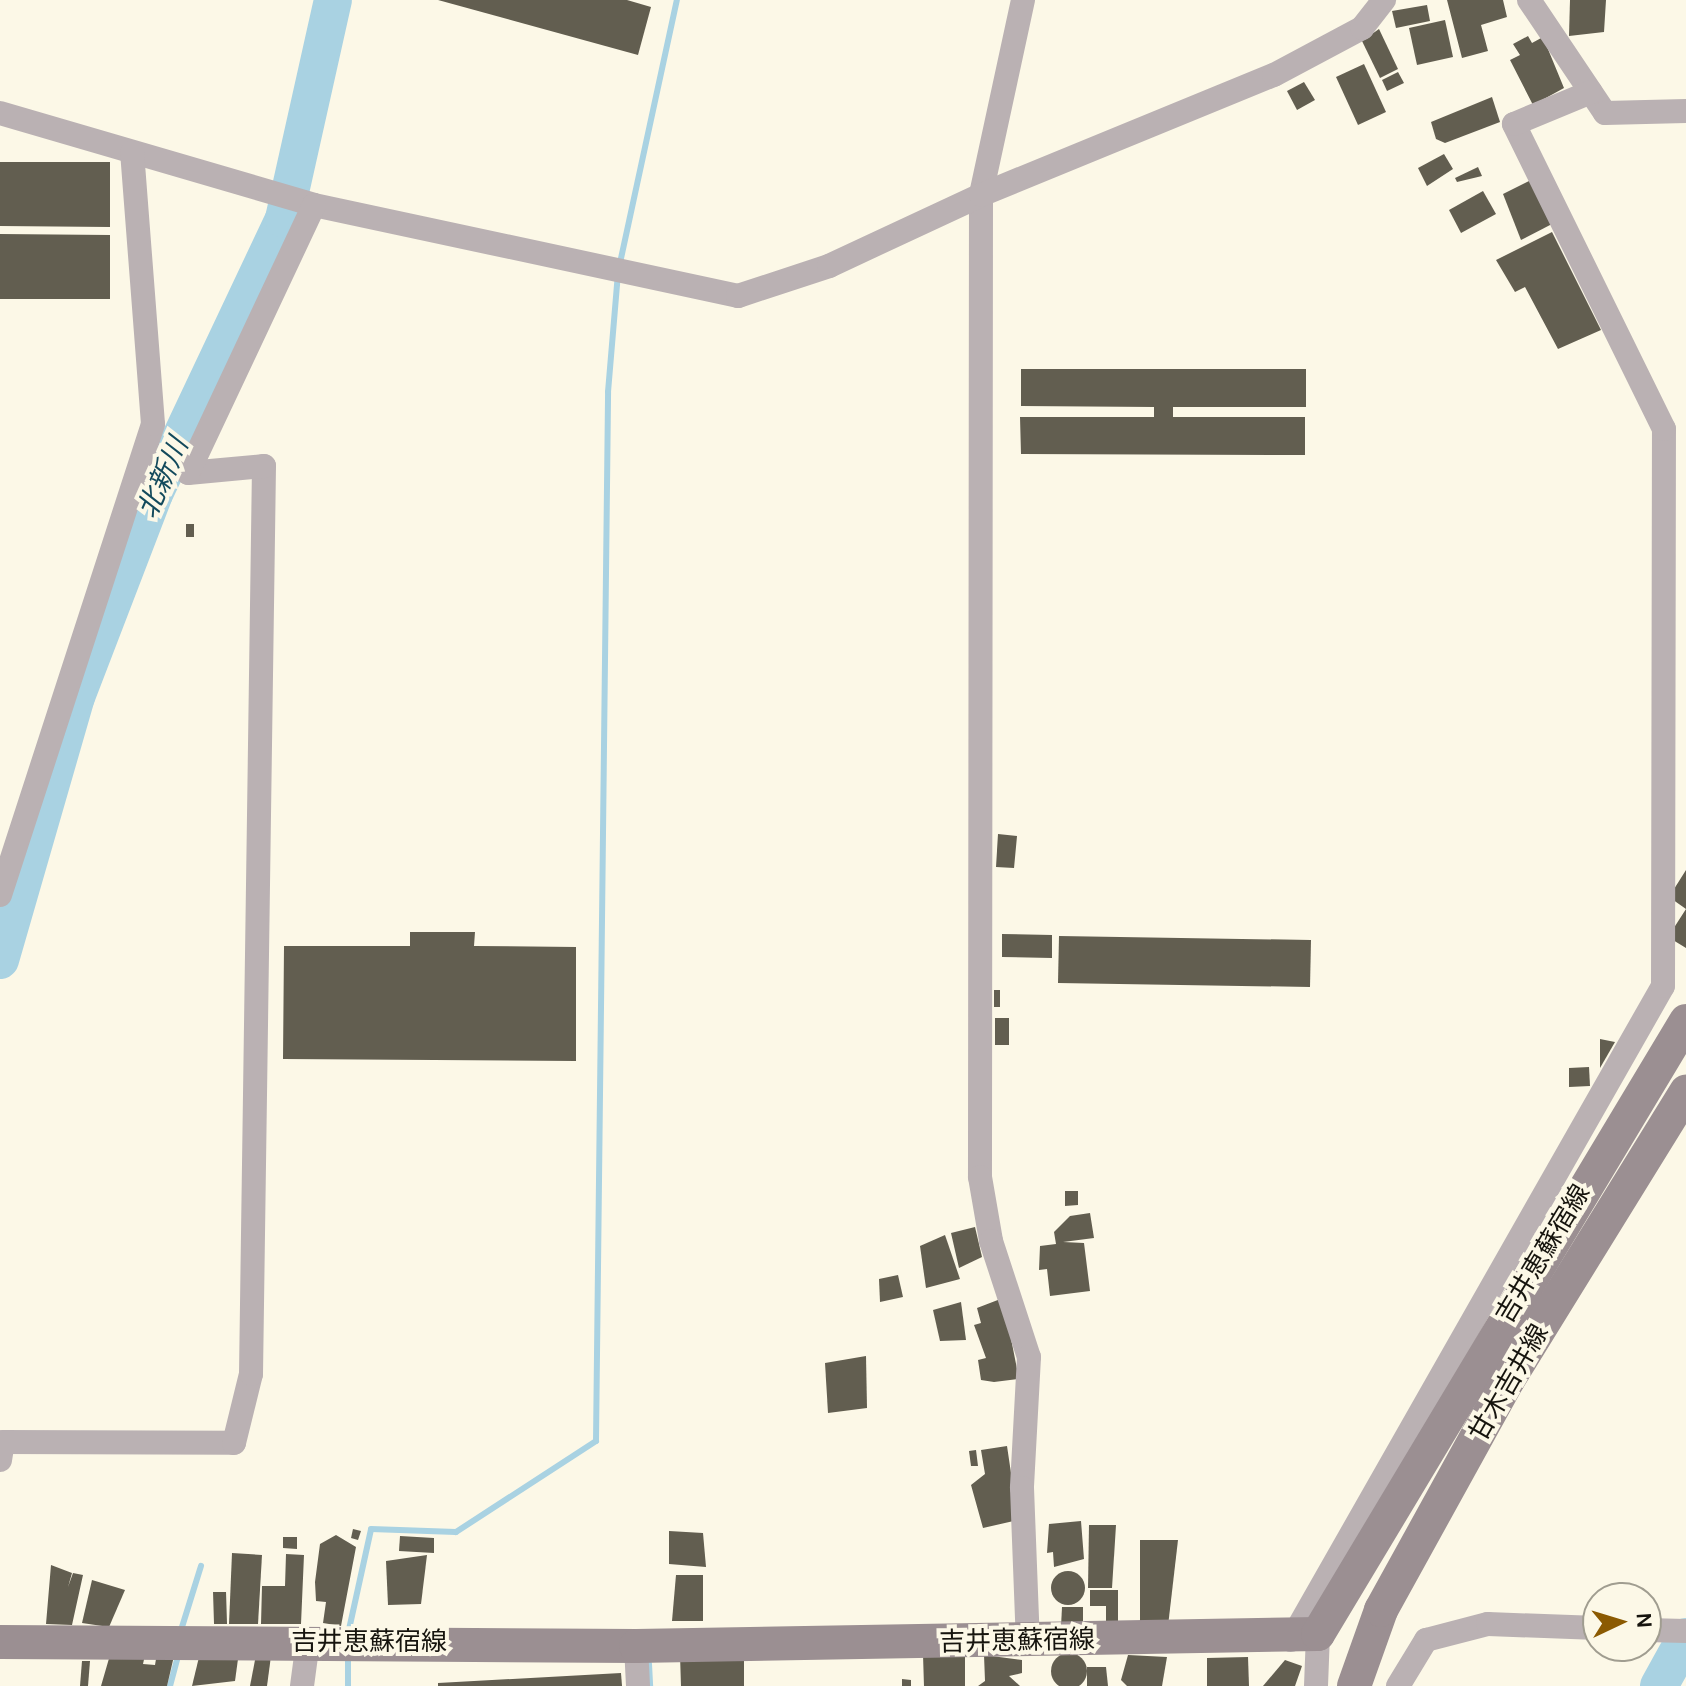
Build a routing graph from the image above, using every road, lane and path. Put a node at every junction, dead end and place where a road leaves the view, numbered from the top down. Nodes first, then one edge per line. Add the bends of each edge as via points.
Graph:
1 (1023, 0) edge
2 (1384, 0) edge
3 (1529, 0) edge
4 (1591, 92) junction
5 (1686, 111) edge
6 (0, 113) edge
7 (132, 153) junction
8 (981, 195) junction
9 (314, 205) junction
10 (0, 895) edge
11 (1686, 1021) edge
12 (1686, 1092) edge
13 (0, 1460) edge
14 (1582, 1627) edge
15 (1662, 1630) edge
16 (1686, 1631) edge
17 (1304, 1637) junction
18 (334, 1640) junction
19 (1028, 1641) junction
20 (0, 1642) edge
21 (636, 1646) junction
22 (302, 1686) edge
23 (638, 1686) edge
24 (1316, 1686) edge
25 (1354, 1686) edge
26 (1398, 1686) edge

1 - 8 street
2 - 8 street via 1362,28 1274,75
3 - 4 street
4 - 5 street via 1605,113
4 - 17 street via 1514,124 1664,429 1663,986
6 - 7 street
7 - 9 street
7 - 10 street via 153,424
8 - 9 street via 829,266 738,296
8 - 19 street via 980,1177 991,1241 1029,1357 1022,1488
9 - 13 street via 188,473 264,466 251,1374 234,1443 3,1442
11 - 17 main road, 吉井恵蘇宿線
12 - 25 main road, 甘木吉井線 via 1501,1394 1381,1610
14 - 26 street via 1488,1624 1426,1640
15 - 16 street
17 - 19 main road, 吉井恵蘇宿線
17 - 24 street
18 - 20 main road, 吉井恵蘇宿線
18 - 21 main road, 吉井恵蘇宿線
18 - 22 street
19 - 21 main road, 吉井恵蘇宿線
21 - 23 street

